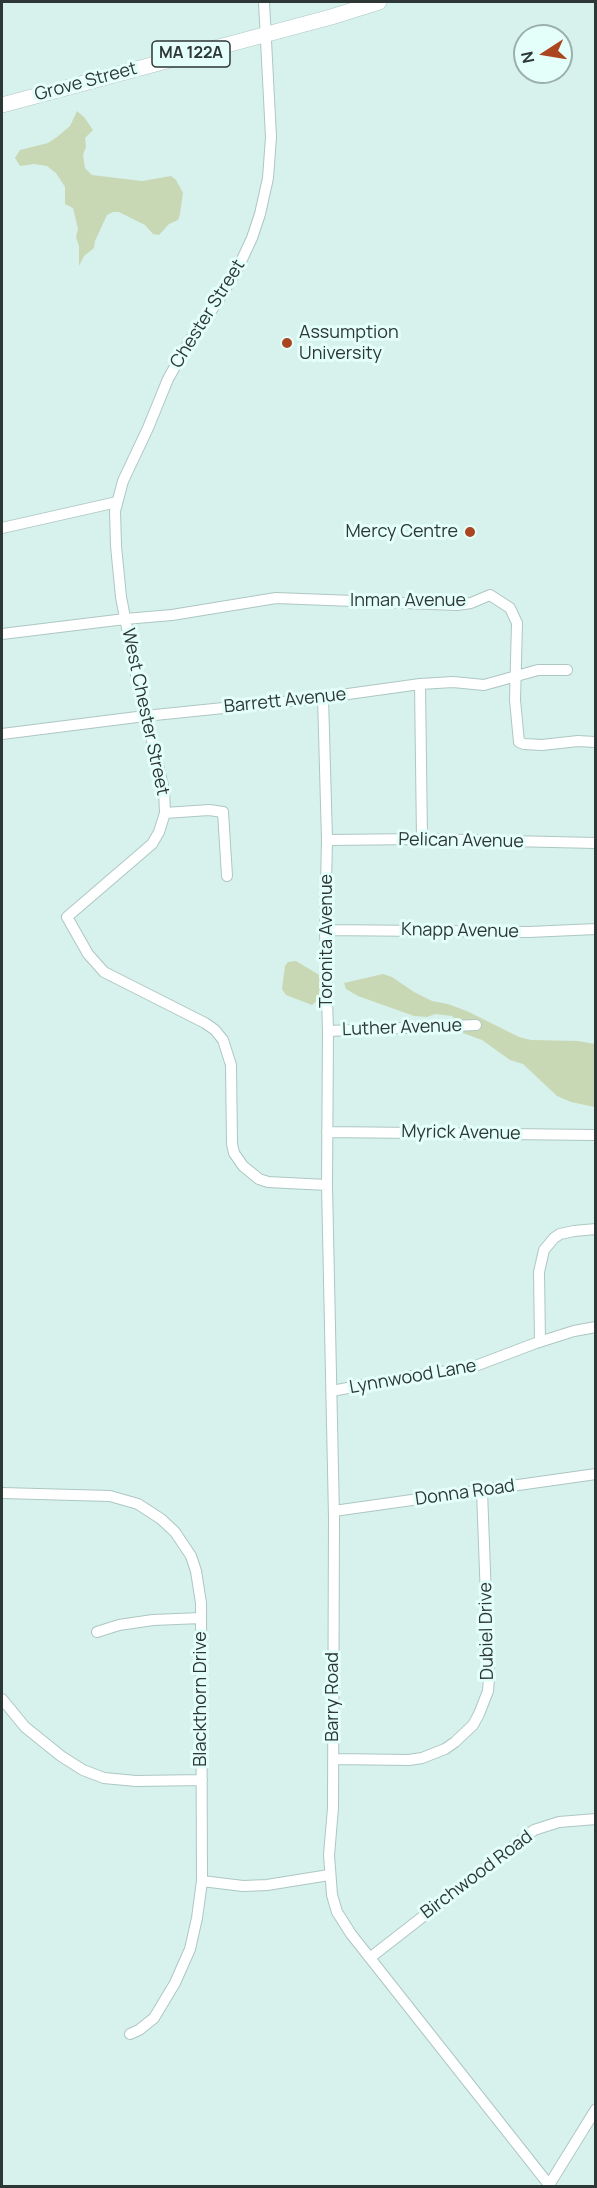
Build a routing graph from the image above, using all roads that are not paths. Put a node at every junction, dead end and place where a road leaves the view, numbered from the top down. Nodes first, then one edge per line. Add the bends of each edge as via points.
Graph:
1 (264, 2) edge
2 (380, 2) edge
3 (267, 33) junction
4 (2, 105) edge
5 (117, 502) junction
6 (2, 528) edge
7 (125, 619) junction
8 (2, 634) edge
9 (567, 670) dead end
10 (516, 677) junction
11 (420, 684) junction
12 (323, 697) junction
13 (145, 716) junction
14 (2, 734) edge
15 (596, 742) edge
16 (165, 813) junction
17 (422, 839) junction
18 (327, 840) junction
19 (596, 843) edge
20 (228, 876) dead end
21 (596, 929) edge
22 (325, 930) junction
23 (476, 1025) dead end
24 (328, 1031) junction
25 (327, 1132) junction
26 (596, 1135) edge
27 (327, 1185) junction
28 (596, 1229) edge
29 (596, 1328) edge
30 (540, 1342) junction
31 (332, 1391) junction
32 (596, 1474) edge
33 (482, 1491) junction
34 (2, 1493) edge
35 (334, 1511) junction
36 (201, 1618) junction
37 (97, 1632) dead end
38 (2, 1699) edge
39 (334, 1759) junction
40 (202, 1780) junction
41 (596, 1819) edge
42 (329, 1875) junction
43 (202, 1881) junction
44 (371, 1958) junction
45 (130, 2034) dead end
46 (596, 2109) edge
47 (549, 2186) edge

1 - 3 street, Chester Street
2 - 3 main road, Grove Street / MA 122A
3 - 4 main road, Grove Street / MA 122A
3 - 5 street, Chester Street via 270,151 266,190 256,226 232,279 168,379
5 - 6 street
5 - 7 street, West Chester Street via 116,546
7 - 8 street, Inman Avenue
7 - 10 street, Inman Avenue via 276,598 457,605 490,595 507,605 515,618
7 - 13 street, West Chester Street
9 - 10 street, Barrett Avenue via 538,670
10 - 11 street, Barrett Avenue via 484,685
10 - 15 street, Inman Avenue via 520,743
11 - 12 street, Barrett Avenue
11 - 17 street
12 - 13 street, Barrett Avenue
12 - 18 street, Toronita Avenue
13 - 14 street, Barrett Avenue
13 - 16 street, West Chester Street via 164,790
16 - 20 street via 223,812
16 - 27 street, West Chester Street via 152,844 67,917 88,954 104,972 205,1023 223,1040 231,1065 234,1153 243,1166 253,1176 275,1184
17 - 18 street, Pelican Avenue
17 - 19 street, Pelican Avenue
18 - 22 street, Toronita Avenue
21 - 22 street, Knapp Avenue
22 - 24 street, Toronita Avenue
23 - 24 street, Luther Avenue
24 - 25 street, Toronita Avenue
25 - 26 street, Myrick Avenue
25 - 27 street, Toronita Avenue
27 - 31 street, Barry Road
28 - 30 street via 560,1234 544,1250 539,1272
29 - 30 street, Lynnwood Lane
30 - 31 street, Lynnwood Lane via 470,1368
31 - 35 street, Barry Road
32 - 33 street, Donna Road
33 - 35 street, Donna Road
33 - 39 street, Dubiel Drive via 489,1678 479,1714 460,1738 434,1755 410,1760
34 - 36 street, Blackthorn Drive via 110,1496 150,1511 175,1532 191,1556
35 - 39 street, Barry Road
36 - 37 street via 153,1620
36 - 40 street, Blackthorn Drive
38 - 40 street via 26,1726 83,1770 104,1778 136,1781
39 - 42 street, Barry Road
40 - 43 street, Blackthorn Drive
41 - 44 street, Birchwood Road via 559,1822 529,1833
42 - 43 street via 267,1885
42 - 44 street, Barry Road via 341,1919
43 - 45 street, Blackthorn Drive via 189,1949 175,1983 154,2018
44 - 47 street, Barry Road
46 - 47 street

